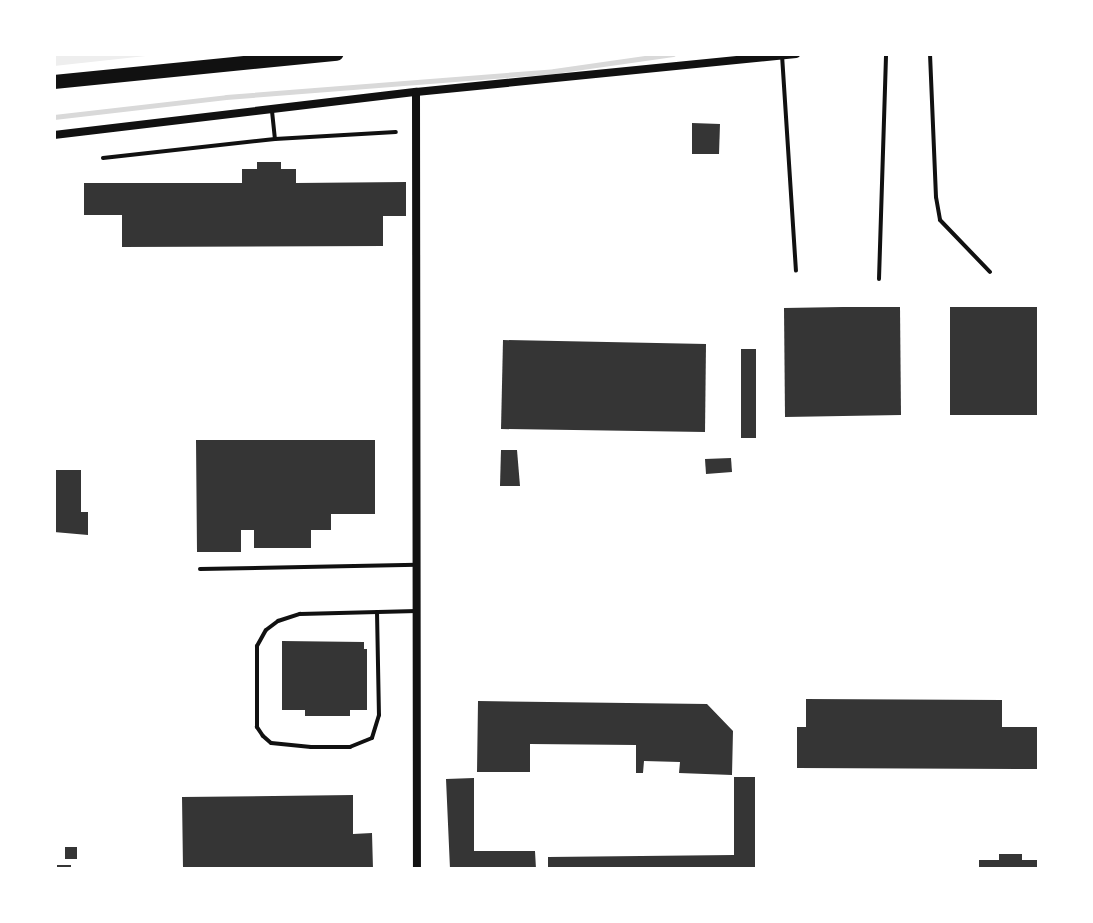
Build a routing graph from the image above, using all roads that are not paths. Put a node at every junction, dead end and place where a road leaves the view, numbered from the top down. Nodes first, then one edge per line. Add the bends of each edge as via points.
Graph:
1 (337, 54) edge
2 (796, 54) edge
3 (886, 54) edge
4 (930, 54) edge
5 (782, 55) edge
6 (54, 82) edge
7 (416, 92) junction
8 (272, 109) junction
9 (396, 132) dead end
10 (54, 135) edge
11 (275, 139) junction
12 (103, 158) dead end
13 (796, 271) dead end
14 (990, 272) dead end
15 (879, 279) dead end
16 (417, 565) junction
17 (200, 569) dead end
18 (417, 611) junction
19 (377, 612) junction
20 (417, 869) edge

1 - 6 highway
2 - 5 street
3 - 15 lane
4 - 14 lane via 940,220
5 - 7 street
5 - 13 lane
7 - 8 street
7 - 16 street
8 - 10 street
8 - 11 lane
9 - 11 lane
11 - 12 lane
16 - 17 lane
16 - 18 street
18 - 19 lane
18 - 20 street
19 - 19 lane via 379,715 372,738 350,747 271,743 257,727 257,646 266,630 300,614

